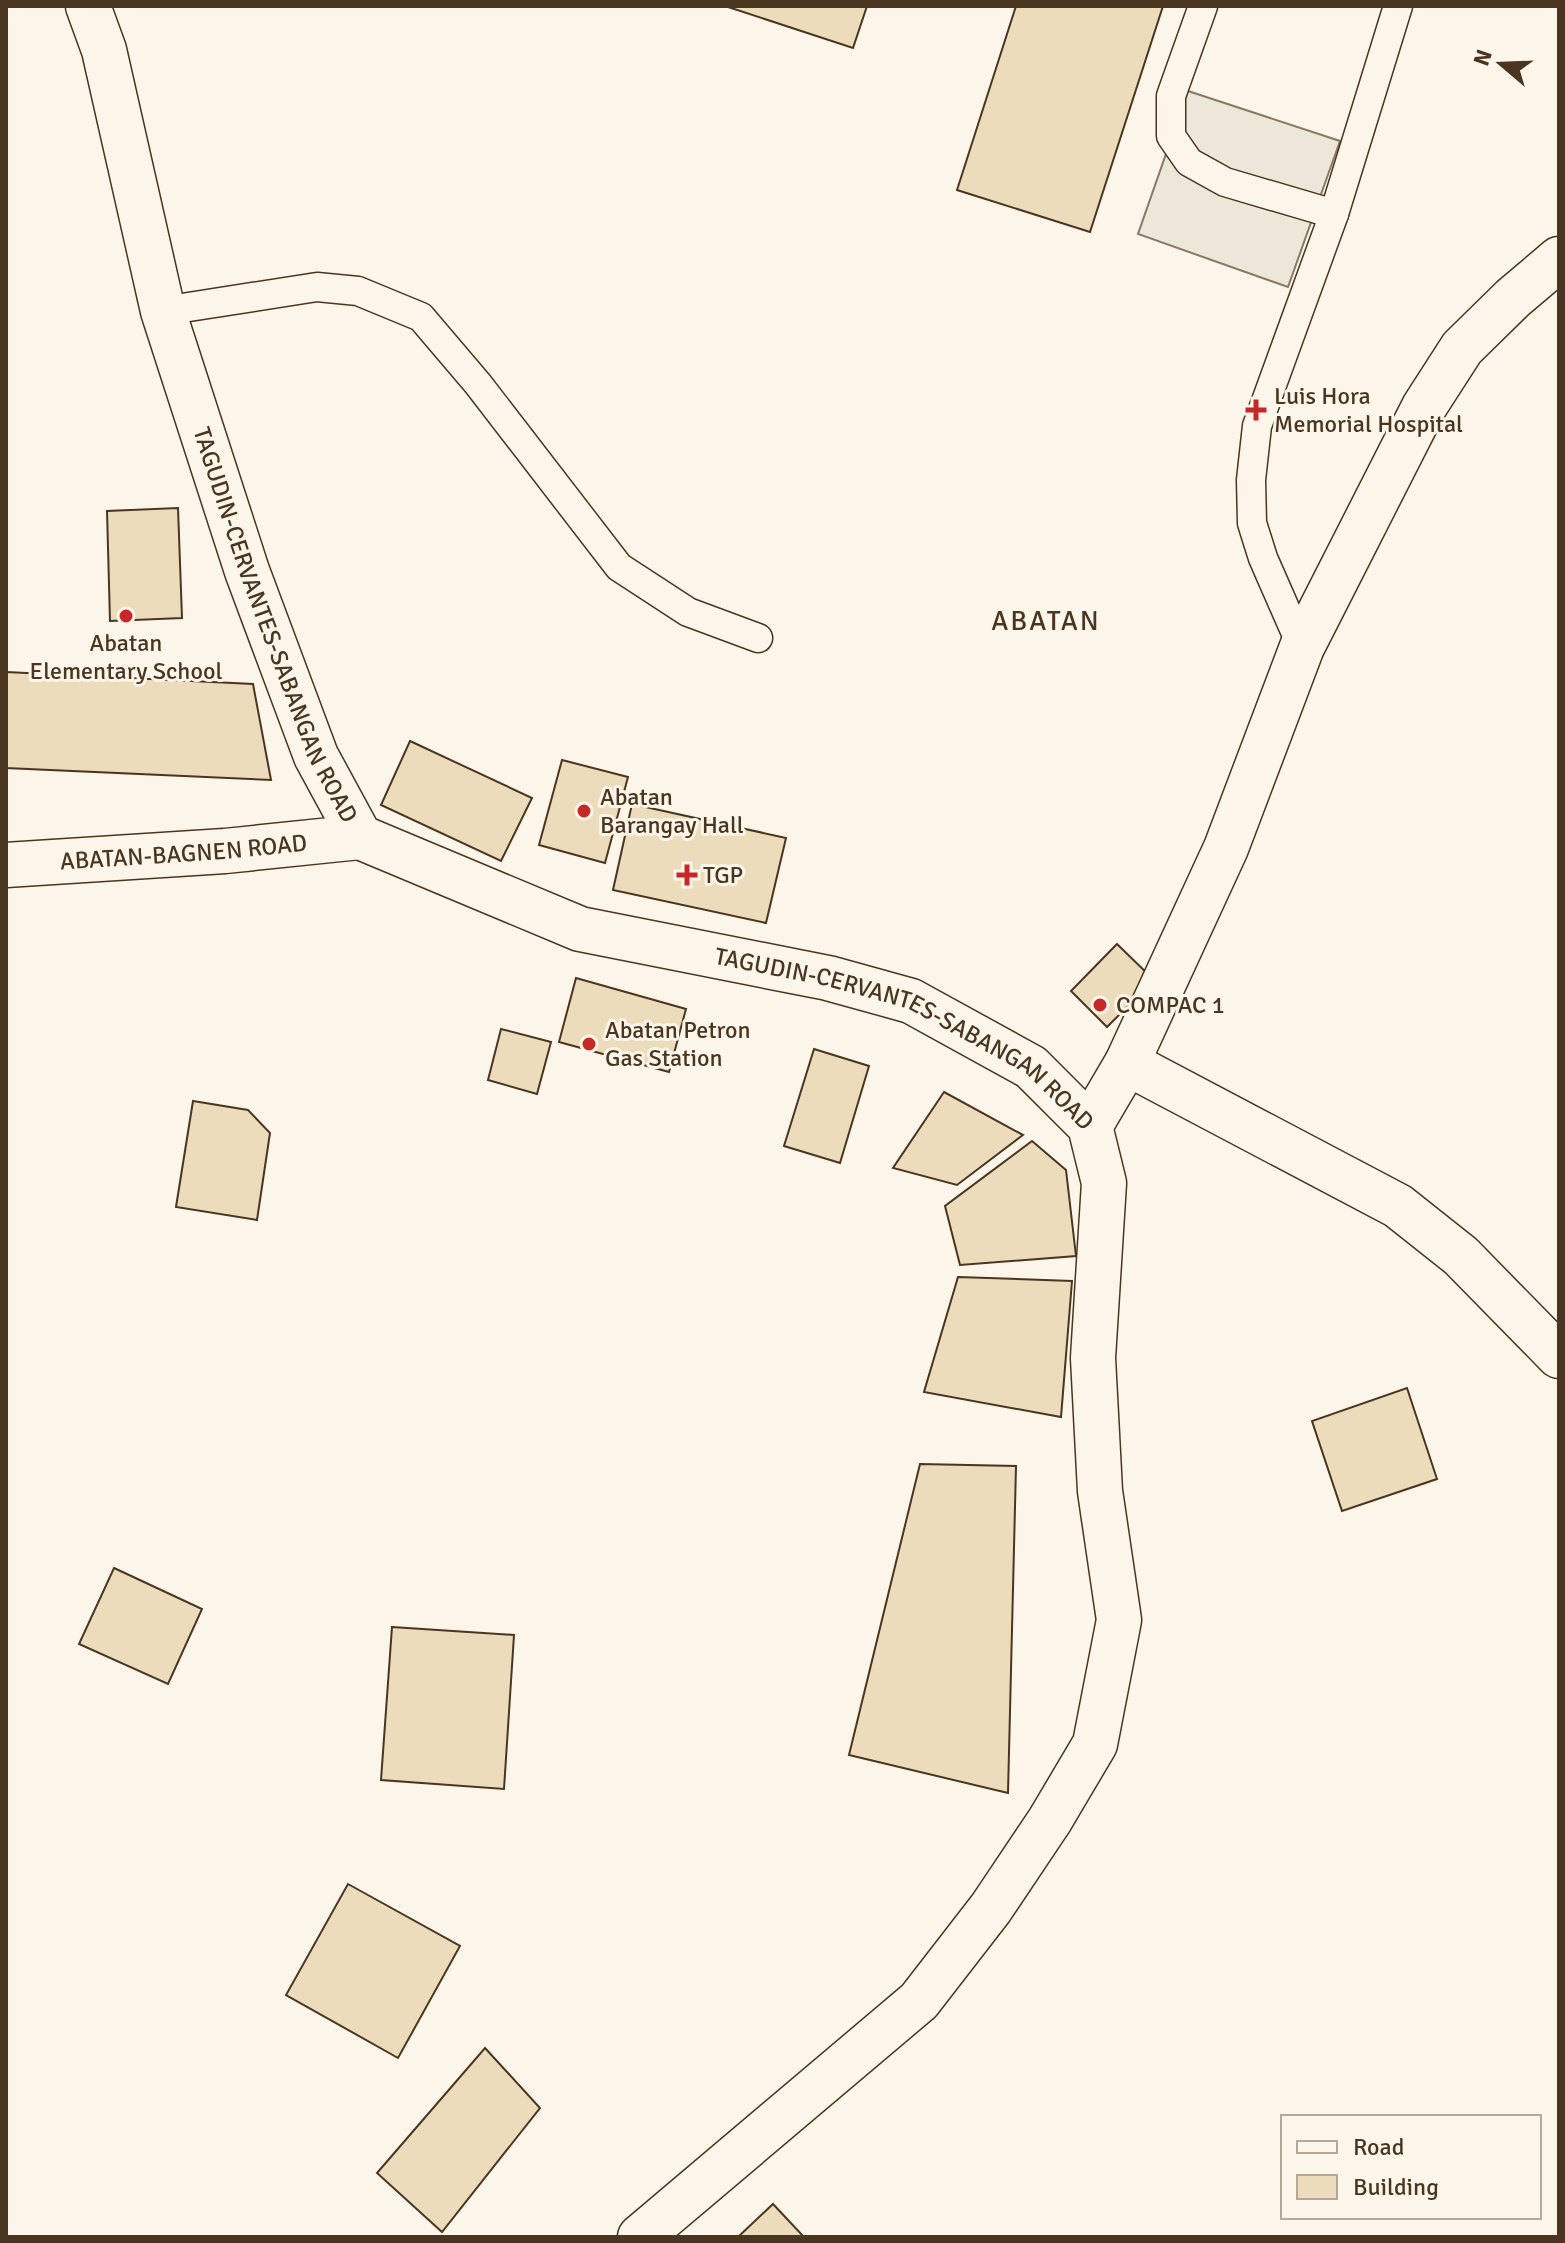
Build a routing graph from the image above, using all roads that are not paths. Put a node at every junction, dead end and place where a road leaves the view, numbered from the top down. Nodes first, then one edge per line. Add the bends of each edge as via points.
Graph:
1 (88, 6) edge
2 (1203, 6) edge
3 (1398, 6) edge
4 (1334, 214) junction
5 (1559, 259) edge
6 (163, 311) junction
7 (758, 638) dead end
8 (1302, 647) junction
9 (360, 837) junction
10 (6, 865) edge
11 (1127, 1063) junction
12 (1090, 1126) junction
13 (1559, 1356) edge
14 (640, 2237) edge

1 - 6 main road, TAGUDIN-CERVANTES-SABANGAN ROAD via 104,50
2 - 4 lane via 1171,96 1171,136 1189,162 1225,182
3 - 4 lane
4 - 8 lane via 1257,426 1251,480 1252,523
5 - 8 main road via 1462,348 1424,407
6 - 7 lane via 317,287 358,291 421,317 619,567 688,612
6 - 9 main road, TAGUDIN-CERVANTES-SABANGAN ROAD via 247,571 316,756
8 - 11 main road via 1226,848
9 - 10 main road, ABATAN-BAGNEN ROAD
9 - 12 main road, TAGUDIN-CERVANTES-SABANGAN ROAD via 580,929 828,978 911,1001 1031,1067
11 - 12 main road
11 - 13 main road via 1398,1206 1461,1256
12 - 14 main road, TAGUDIN-CERVANTES-SABANGAN ROAD via 1104,1183 1093,1358 1100,1491 1119,1620 1095,1744 991,1908 919,2001

